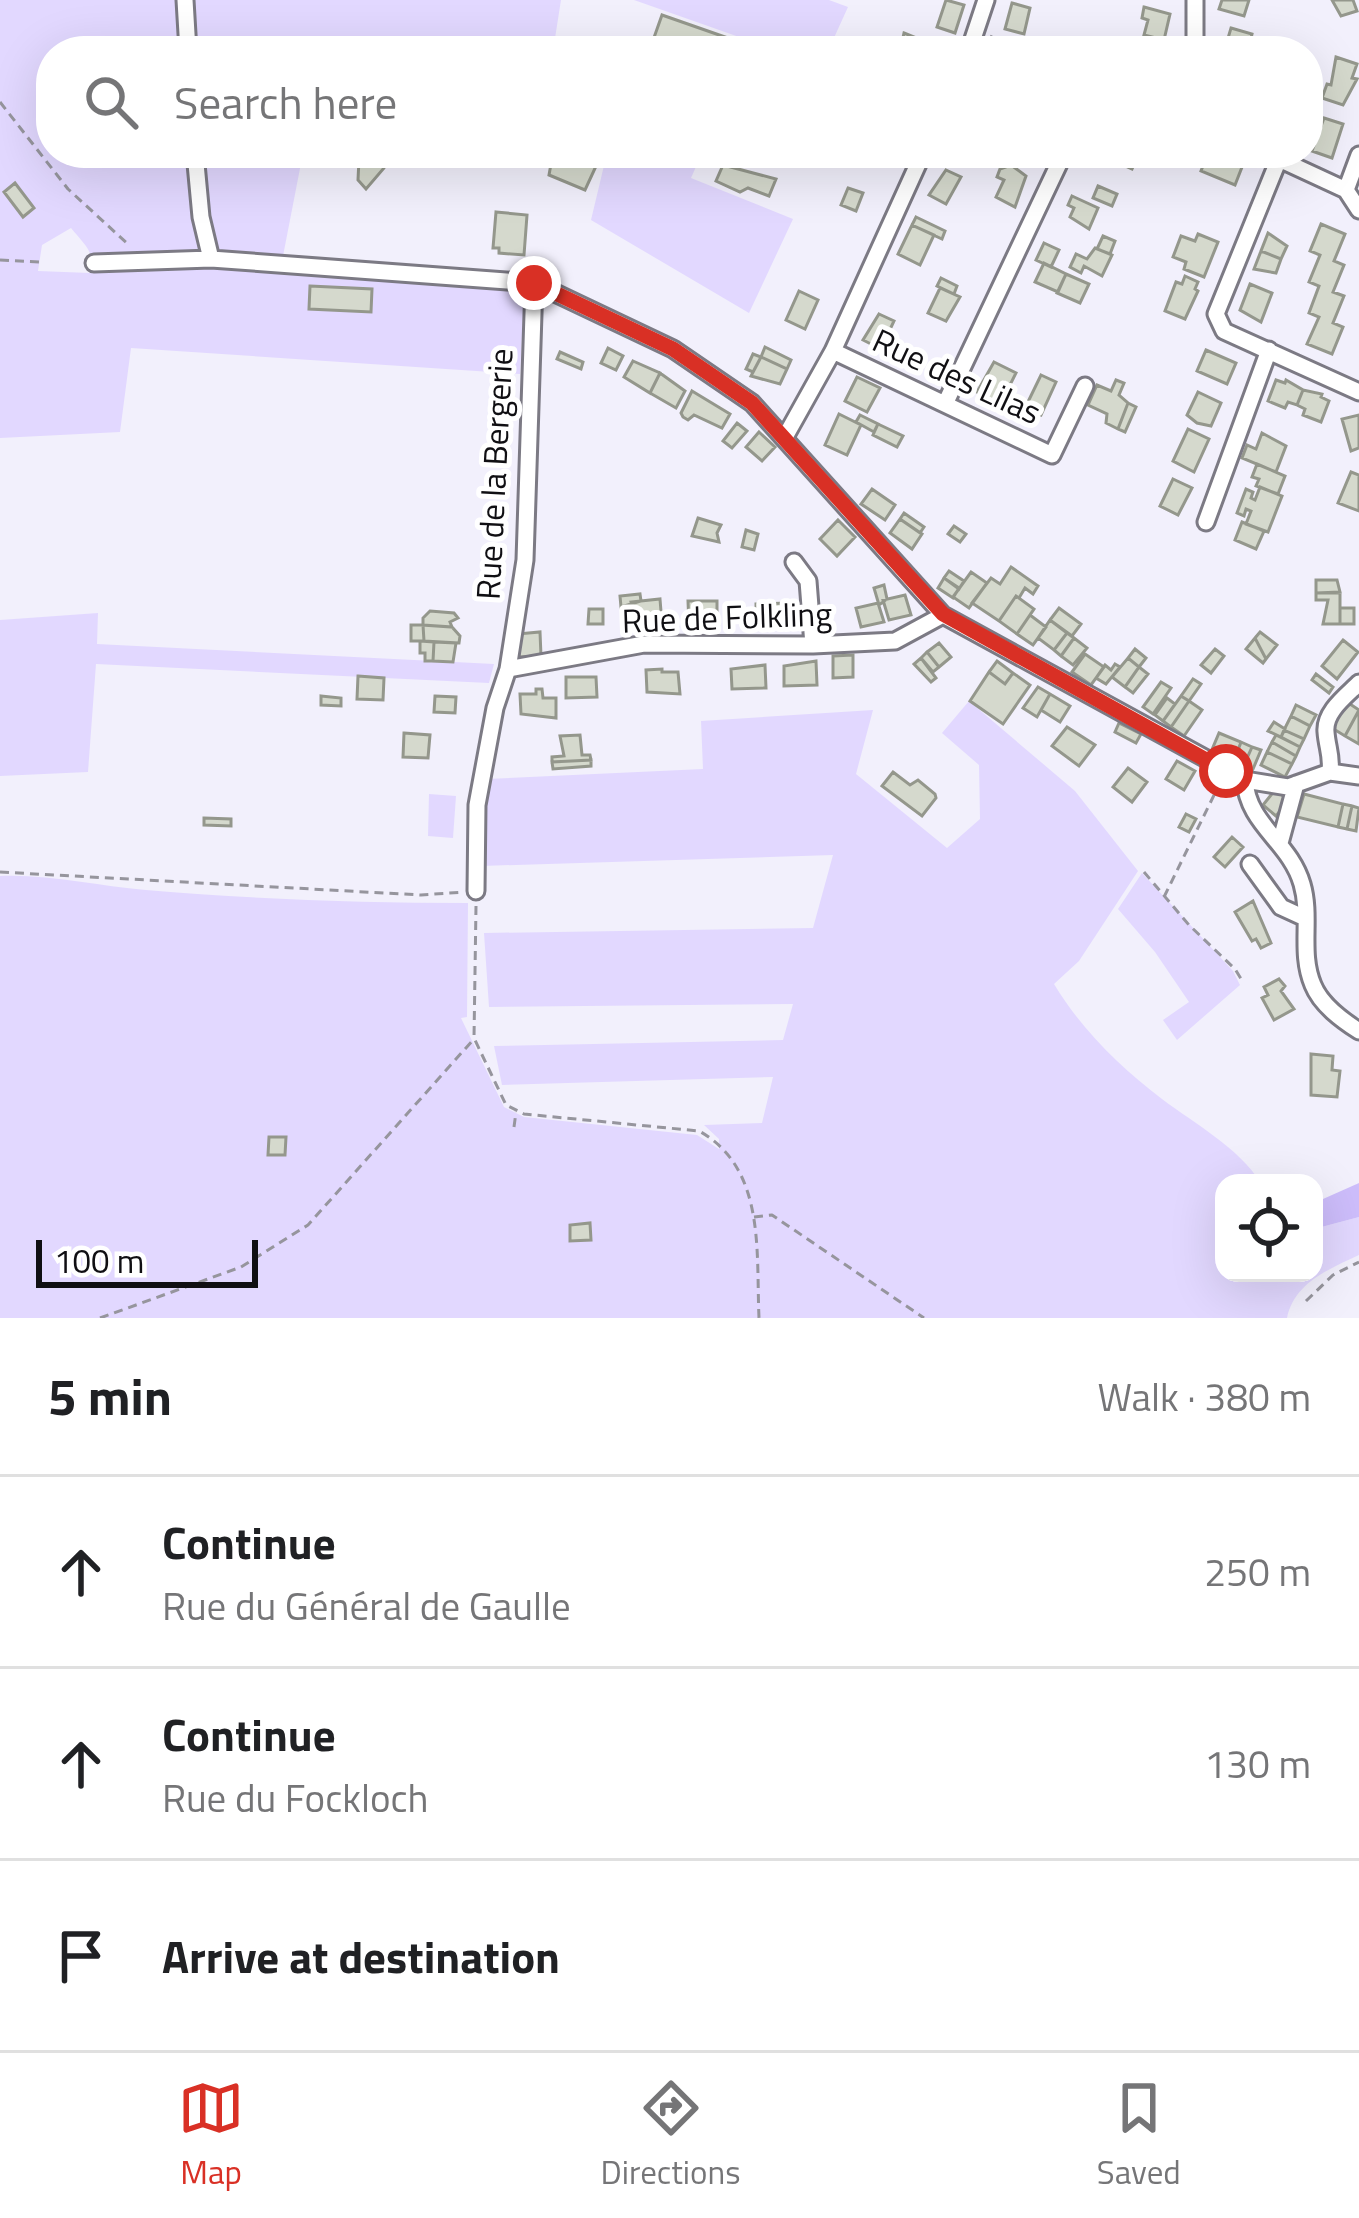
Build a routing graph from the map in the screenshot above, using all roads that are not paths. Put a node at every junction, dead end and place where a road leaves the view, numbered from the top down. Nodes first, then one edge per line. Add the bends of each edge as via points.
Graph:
1 (185, 0) edge
2 (986, 0) edge
3 (1195, 0) edge
4 (187, 36) edge
5 (975, 36) edge
6 (1195, 36) edge
7 (1359, 155) edge
8 (197, 168) edge
9 (916, 168) edge
10 (1057, 168) edge
11 (1268, 168) edge
12 (1298, 168) edge
13 (1346, 190) junction
14 (1358, 207) edge
15 (211, 259) junction
16 (94, 263) dead end
17 (534, 283) junction
18 (1269, 350) junction
19 (833, 351) junction
20 (1085, 386) dead end
21 (1359, 392) edge
22 (946, 402) junction
23 (785, 436) junction
24 (1206, 522) dead end
25 (794, 562) dead end
26 (943, 614) junction
27 (813, 645) junction
28 (508, 669) junction
29 (1359, 683) edge
30 (1330, 772) junction
31 (1359, 776) edge
32 (1245, 780) junction
33 (1296, 784) junction
34 (1280, 843) junction
35 (1250, 864) dead end
36 (476, 891) road end
37 (1305, 918) junction
38 (1359, 1031) edge

1 - 4 street
2 - 5 street
3 - 6 street
7 - 13 street
8 - 15 street
9 - 19 street
10 - 22 street
11 - 18 street via 1216,314 1225,332
12 - 13 street
13 - 14 street
15 - 16 street
15 - 17 street
17 - 23 street via 673,349
17 - 28 street, Rue de la Bergerie via 525,560
18 - 21 street
18 - 24 street
19 - 22 street, Rue des Lilas
19 - 23 street
20 - 22 street, Rue des Lilas via 1052,454
23 - 26 street
25 - 27 street via 808,581
26 - 27 street, Rue de Folkling via 896,640
26 - 32 street
27 - 28 street, Rue de Folkling via 644,644
28 - 36 street, Rue de la Bergerie via 477,805
29 - 30 street via 1329,715
30 - 31 street
30 - 33 street
32 - 33 street
32 - 34 street via 1251,812
33 - 34 street
34 - 37 street via 1302,885
35 - 37 street via 1281,907
37 - 38 street via 1304,956 1315,990

